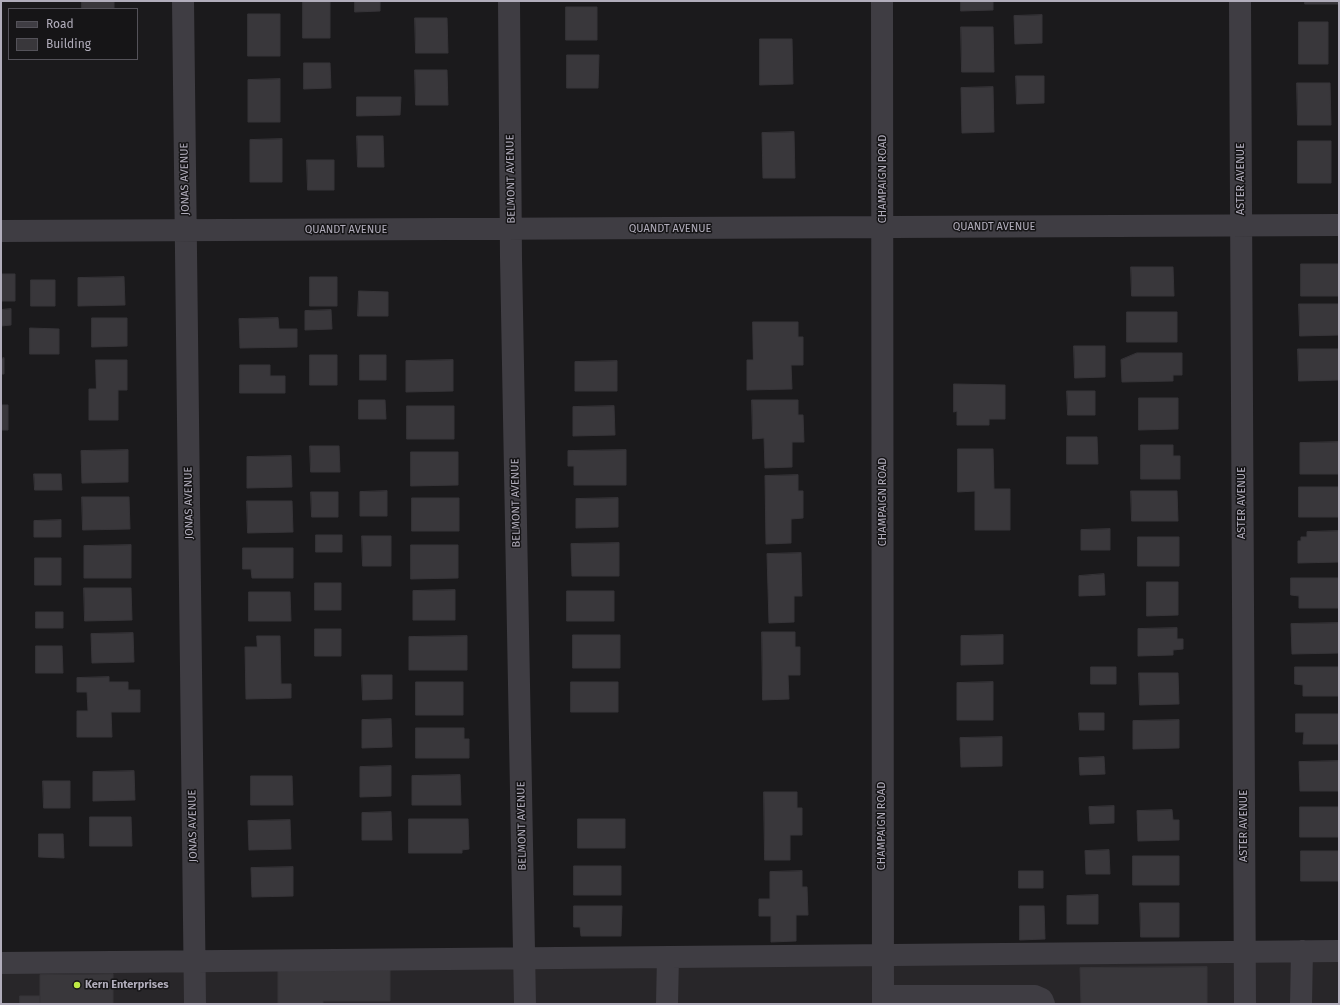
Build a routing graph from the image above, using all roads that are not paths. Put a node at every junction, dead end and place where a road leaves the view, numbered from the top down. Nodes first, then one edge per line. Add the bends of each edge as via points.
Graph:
1 (183, 1) edge
2 (509, 1) edge
3 (882, 1) edge
4 (1240, 1) edge
5 (1339, 225) edge
6 (1241, 226) junction
7 (884, 228) junction
8 (511, 229) junction
9 (1, 231) edge
10 (186, 231) junction
11 (1339, 950) edge
12 (1245, 951) junction
13 (1302, 951) junction
14 (882, 954) junction
15 (668, 957) junction
16 (524, 958) junction
17 (194, 960) junction
18 (1, 963) edge
19 (883, 1000) edge
20 (195, 1004) edge
21 (525, 1004) edge
22 (667, 1004) edge
23 (1044, 1004) edge
24 (1245, 1004) edge
25 (1301, 1004) edge

1 - 10 street, JONAS AVENUE
2 - 8 street, BELMONT AVENUE
3 - 7 street, CHAMPAIGN ROAD
4 - 6 street, ASTER AVENUE
5 - 6 street, QUANDT AVENUE
6 - 7 street, QUANDT AVENUE
6 - 12 street, ASTER AVENUE
7 - 8 street, QUANDT AVENUE
7 - 14 street, CHAMPAIGN ROAD
8 - 10 street, QUANDT AVENUE
8 - 16 street, BELMONT AVENUE
9 - 10 street, QUANDT AVENUE
10 - 17 street, JONAS AVENUE
11 - 13 street
12 - 13 street
12 - 14 street
12 - 24 street, ASTER AVENUE
13 - 25 street
14 - 15 street
14 - 19 street, CHAMPAIGN ROAD
15 - 16 street
15 - 22 street
16 - 17 street
16 - 21 street, BELMONT AVENUE
17 - 18 street
17 - 20 street, JONAS AVENUE
19 - 23 street via 1035,996 1042,998

